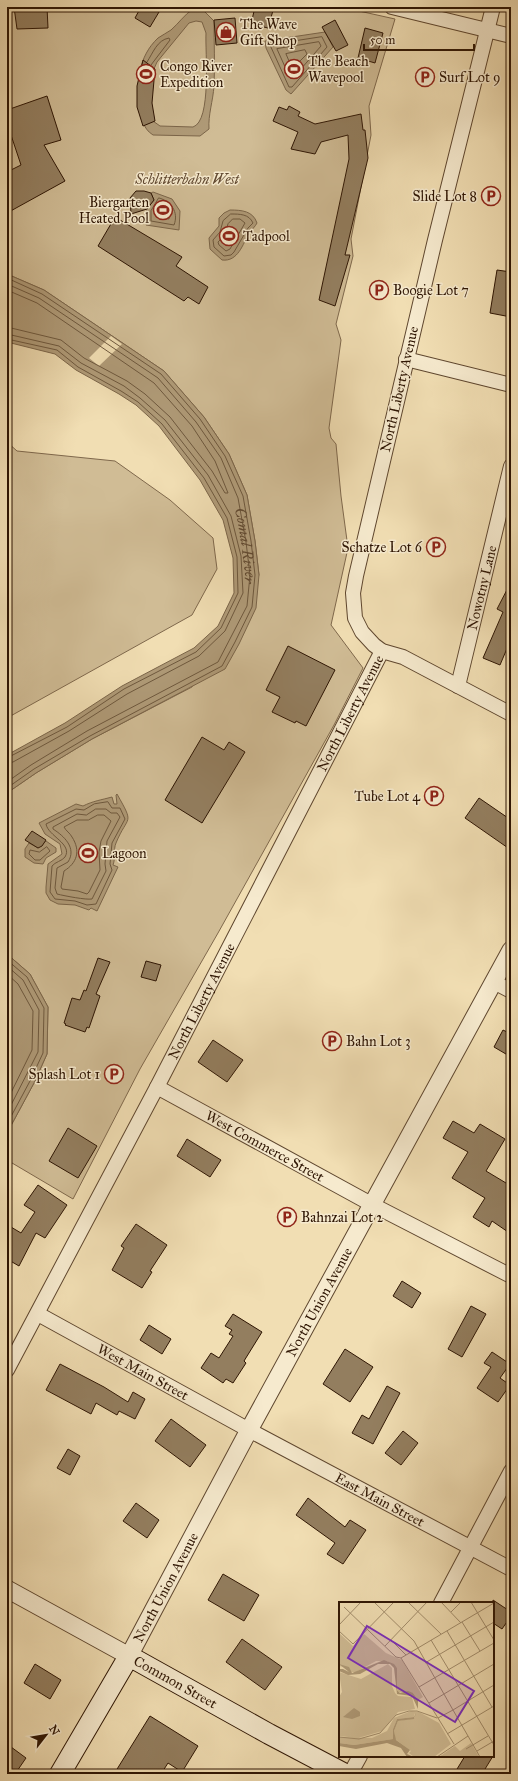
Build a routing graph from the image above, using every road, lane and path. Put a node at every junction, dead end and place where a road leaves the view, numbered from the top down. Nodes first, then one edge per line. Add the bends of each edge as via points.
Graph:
1 (392, 7) edge
2 (493, 7) edge
3 (488, 30) junction
4 (511, 36) edge
5 (406, 360) junction
6 (511, 385) edge
7 (511, 466) edge
8 (382, 651) junction
9 (458, 686) junction
10 (511, 714) edge
11 (511, 950) edge
12 (494, 982) junction
13 (511, 991) edge
14 (157, 1087) junction
15 (373, 1204) junction
16 (511, 1276) edge
17 (38, 1314) junction
18 (7, 1370) edge
19 (249, 1430) junction
20 (511, 1471) edge
21 (470, 1547) junction
22 (511, 1569) edge
23 (7, 1589) edge
24 (442, 1602) edge
25 (129, 1656) junction
26 (359, 1757) edge
27 (60, 1774) edge
28 (344, 1774) edge
29 (350, 1774) edge

1 - 3 street
2 - 3 street, North Liberty Avenue
3 - 4 street
3 - 5 street, North Liberty Avenue
5 - 6 street
5 - 8 street, North Liberty Avenue via 353,593 357,622 368,639
7 - 9 street, Nowotny Lane
8 - 9 street via 403,657
8 - 14 street, North Liberty Avenue
9 - 10 street
11 - 12 street, North Union Avenue
12 - 13 street
12 - 15 street, North Union Avenue
14 - 15 street, West Commerce Street
14 - 17 street, North Liberty Avenue
15 - 16 street, West Commerce Street
15 - 19 street, North Union Avenue
17 - 18 street, North Liberty Avenue
17 - 19 street, West Main Street
19 - 21 street, East Main Street
19 - 25 street, North Union Avenue
20 - 21 street
21 - 22 street, East Main Street
21 - 24 street
23 - 25 street, Common Street
25 - 27 main road
25 - 28 main road, Common Street
26 - 29 street

